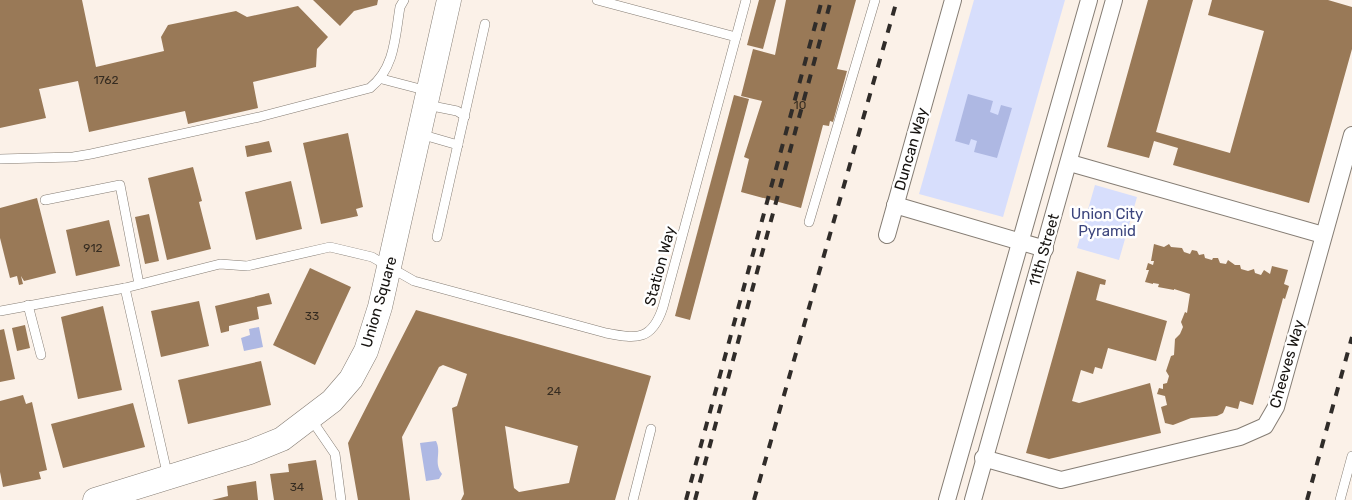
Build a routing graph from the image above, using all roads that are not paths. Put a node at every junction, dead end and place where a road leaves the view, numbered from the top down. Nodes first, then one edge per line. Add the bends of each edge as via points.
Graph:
1 (404, 0) edge
2 (449, 0) edge
3 (597, 0) edge
4 (746, 0) edge
5 (875, 0) edge
6 (953, 0) edge
7 (1089, 0) edge
8 (1114, 0) edge
9 (486, 24) dead end
10 (736, 36) junction
11 (382, 79) junction
12 (427, 98) junction
13 (465, 116) junction
14 (420, 134) junction
15 (1352, 135) edge
16 (458, 145) junction
17 (0, 159) edge
18 (1070, 163) junction
19 (46, 200) dead end
20 (895, 206) junction
21 (809, 222) dead end
22 (887, 235) dead end
23 (1323, 235) junction
24 (437, 237) dead end
25 (1020, 243) junction
26 (1045, 249) junction
27 (389, 268) junction
28 (139, 284) junction
29 (125, 288) junction
30 (28, 305) junction
31 (0, 311) edge
32 (41, 355) dead end
33 (311, 419) junction
34 (651, 428) dead end
35 (1352, 456) edge
36 (983, 458) junction
37 (168, 478) junction
38 (95, 500) edge
39 (341, 500) edge
40 (633, 500) edge
41 (947, 500) edge
42 (973, 500) edge
43 (1340, 500) edge

1 - 11 lane via 391,61
2 - 12 street, Union Square
3 - 10 lane
4 - 10 lane, Station Way
5 - 21 lane
6 - 20 street, Duncan Way
7 - 25 street, 11th Street
8 - 18 street, 11th Street
9 - 13 lane
10 - 27 lane, Station Way via 663,307 658,323 645,334 629,338 606,333 418,282
11 - 12 lane
11 - 17 lane via 363,91 91,154
12 - 13 lane
12 - 14 street, Union Square
13 - 16 lane
14 - 16 lane
14 - 27 street, Union Square
15 - 23 street, Cheeves Way
16 - 24 lane
18 - 23 street
18 - 26 street, 11th Street
19 - 28 lane via 120,185
20 - 22 street
20 - 25 street, Duncan Way
23 - 36 street, Cheeves Way via 1276,407 1265,426 1240,437 1061,480
25 - 26 street, Duncan Way
25 - 41 street, 11th Street
26 - 36 street, 11th Street
27 - 28 lane, Station Way via 372,257 330,247 247,266 220,264
27 - 33 street, Union Square via 376,325 355,372 332,401
28 - 29 lane, Station Way
29 - 30 lane, Station Way
29 - 37 lane
30 - 31 lane, Station Way
30 - 32 lane
33 - 37 street, Union Square via 282,439
33 - 39 lane via 335,454
34 - 40 lane
35 - 43 lane
36 - 42 street, 11th Street
37 - 38 street, Union Square

